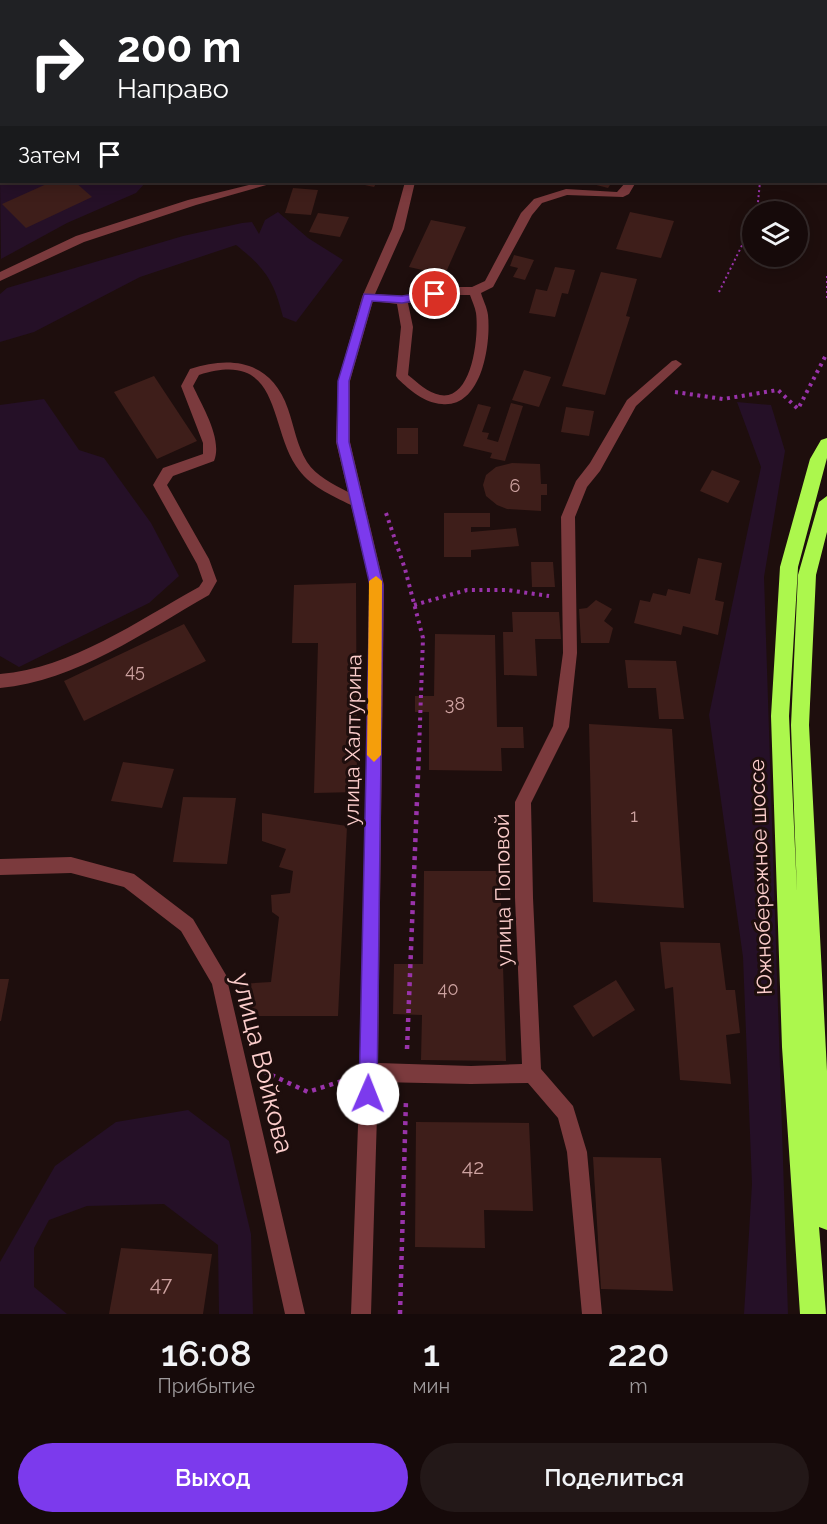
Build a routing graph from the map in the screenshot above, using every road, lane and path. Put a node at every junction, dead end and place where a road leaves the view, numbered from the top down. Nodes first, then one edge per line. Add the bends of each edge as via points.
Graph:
1 (0, 0) edge
2 (8, 0) edge
3 (268, 183) edge
4 (410, 183) edge
5 (630, 183) edge
6 (760, 183) edge
7 (758, 201) edge
8 (742, 245) edge
9 (827, 276) edge
10 (0, 277) edge
11 (474, 291) junction
12 (719, 292) dead end
13 (368, 297) junction
14 (827, 298) edge
15 (402, 300) junction
16 (827, 353) edge
17 (676, 364) dead end
18 (650, 387) junction
19 (822, 451) edge
20 (827, 502) edge
21 (359, 503) junction
22 (383, 506) dead end
23 (569, 598) junction
24 (414, 605) junction
25 (0, 681) edge
26 (0, 867) edge
27 (240, 1060) junction
28 (369, 1072) junction
29 (407, 1073) junction
30 (532, 1073) junction
31 (827, 1218) edge
32 (295, 1314) edge
33 (361, 1314) edge
34 (400, 1314) edge
35 (592, 1314) edge
36 (813, 1314) edge

1 - 2 street
3 - 10 street via 192,202 80,239
4 - 13 street, улица Халтурина via 398,229
5 - 11 street via 619,195 566,192 538,201 522,222 489,284
6 - 7 path
8 - 12 path
9 - 14 path
11 - 15 street
11 - 15 street via 482,315 480,352 472,380 462,396 446,400 422,393 402,376 407,327
13 - 15 street
13 - 21 street, улица Халтурина via 344,381 343,442
16 - 18 path via 798,409 778,390 723,399
17 - 18 street
18 - 23 street, улица Поповой via 631,403 581,485 568,517
19 - 36 highway, Южнобережное шоссе via 789,567 780,716 793,1047
20 - 31 highway via 807,575 800,725 815,1061
21 - 25 street via 315,480 301,462 276,394 265,380 230,365 211,365 194,372 188,386 210,443 209,457 168,472 160,485 204,563 210,581 204,591 76,661 15,682
21 - 28 street, улица Халтурина via 377,585
22 - 24 path
23 - 24 path via 507,590 467,590
23 - 30 street, улица Поповой via 570,653 561,727 523,802
24 - 29 path via 423,638
26 - 27 street, улица Войкова via 71,865 128,880 187,925 220,981
27 - 28 path via 308,1092
27 - 32 street, улица Войкова
28 - 29 street
28 - 33 street, улица Халтурина
29 - 30 street
29 - 34 path
30 - 35 street via 566,1113 577,1152

